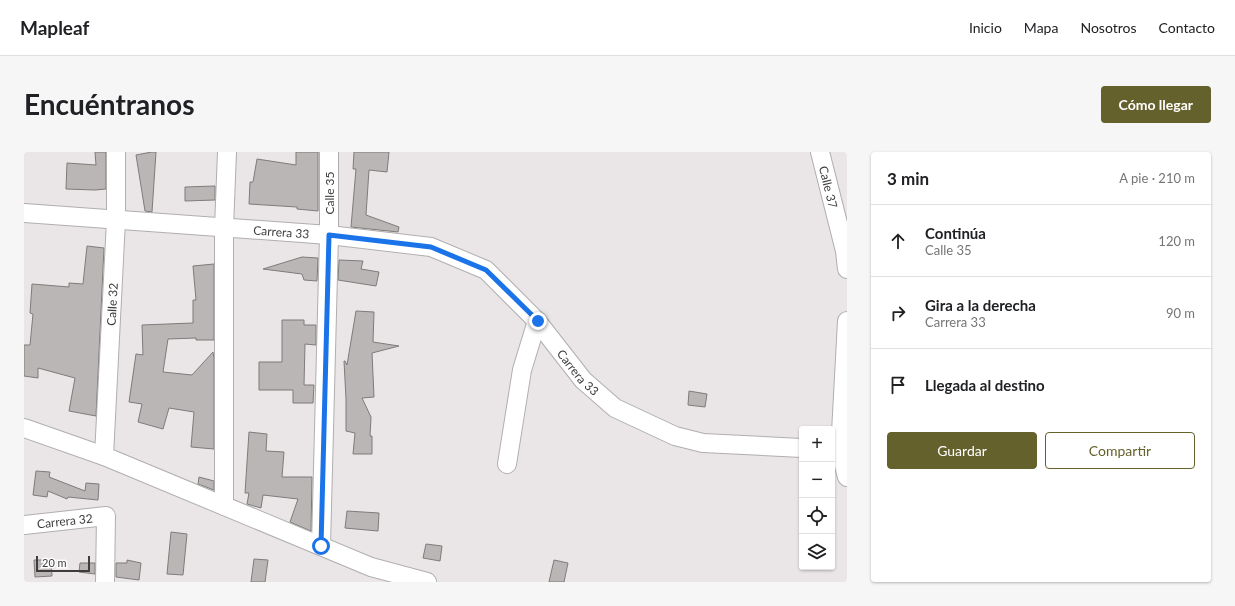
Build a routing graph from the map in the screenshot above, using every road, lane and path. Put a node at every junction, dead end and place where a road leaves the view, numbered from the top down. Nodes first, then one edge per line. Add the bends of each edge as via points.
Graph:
1 (116, 152) edge
2 (227, 152) edge
3 (329, 152) edge
4 (820, 152) edge
5 (24, 213) edge
6 (116, 220) junction
7 (224, 228) junction
8 (329, 235) junction
9 (847, 269) edge
10 (538, 321) junction
11 (847, 321) edge
12 (24, 428) edge
13 (799, 448) edge
14 (836, 450) edge
15 (104, 456) junction
16 (507, 464) dead end
17 (847, 477) edge
18 (224, 506) junction
19 (24, 525) edge
20 (321, 546) junction
21 (372, 575) edge
22 (105, 582) edge
23 (427, 582) edge

1 - 6 street, Calle 32
2 - 7 street
3 - 8 street, Calle 35
4 - 9 street, Calle 37 via 845,251
5 - 6 street, Carrera 33
6 - 7 street, Carrera 33
6 - 15 street, Calle 32
7 - 8 street, Carrera 33
7 - 18 street
8 - 10 street, Carrera 33 via 431,247 486,270
8 - 20 street, Calle 35
10 - 13 street, Carrera 33 via 583,380 615,408 675,436 703,443
10 - 16 street via 522,370
11 - 14 street
12 - 15 street
14 - 17 street
15 - 18 street
18 - 20 street
19 - 22 street, Carrera 32 via 106,516
20 - 21 street
21 - 23 street

